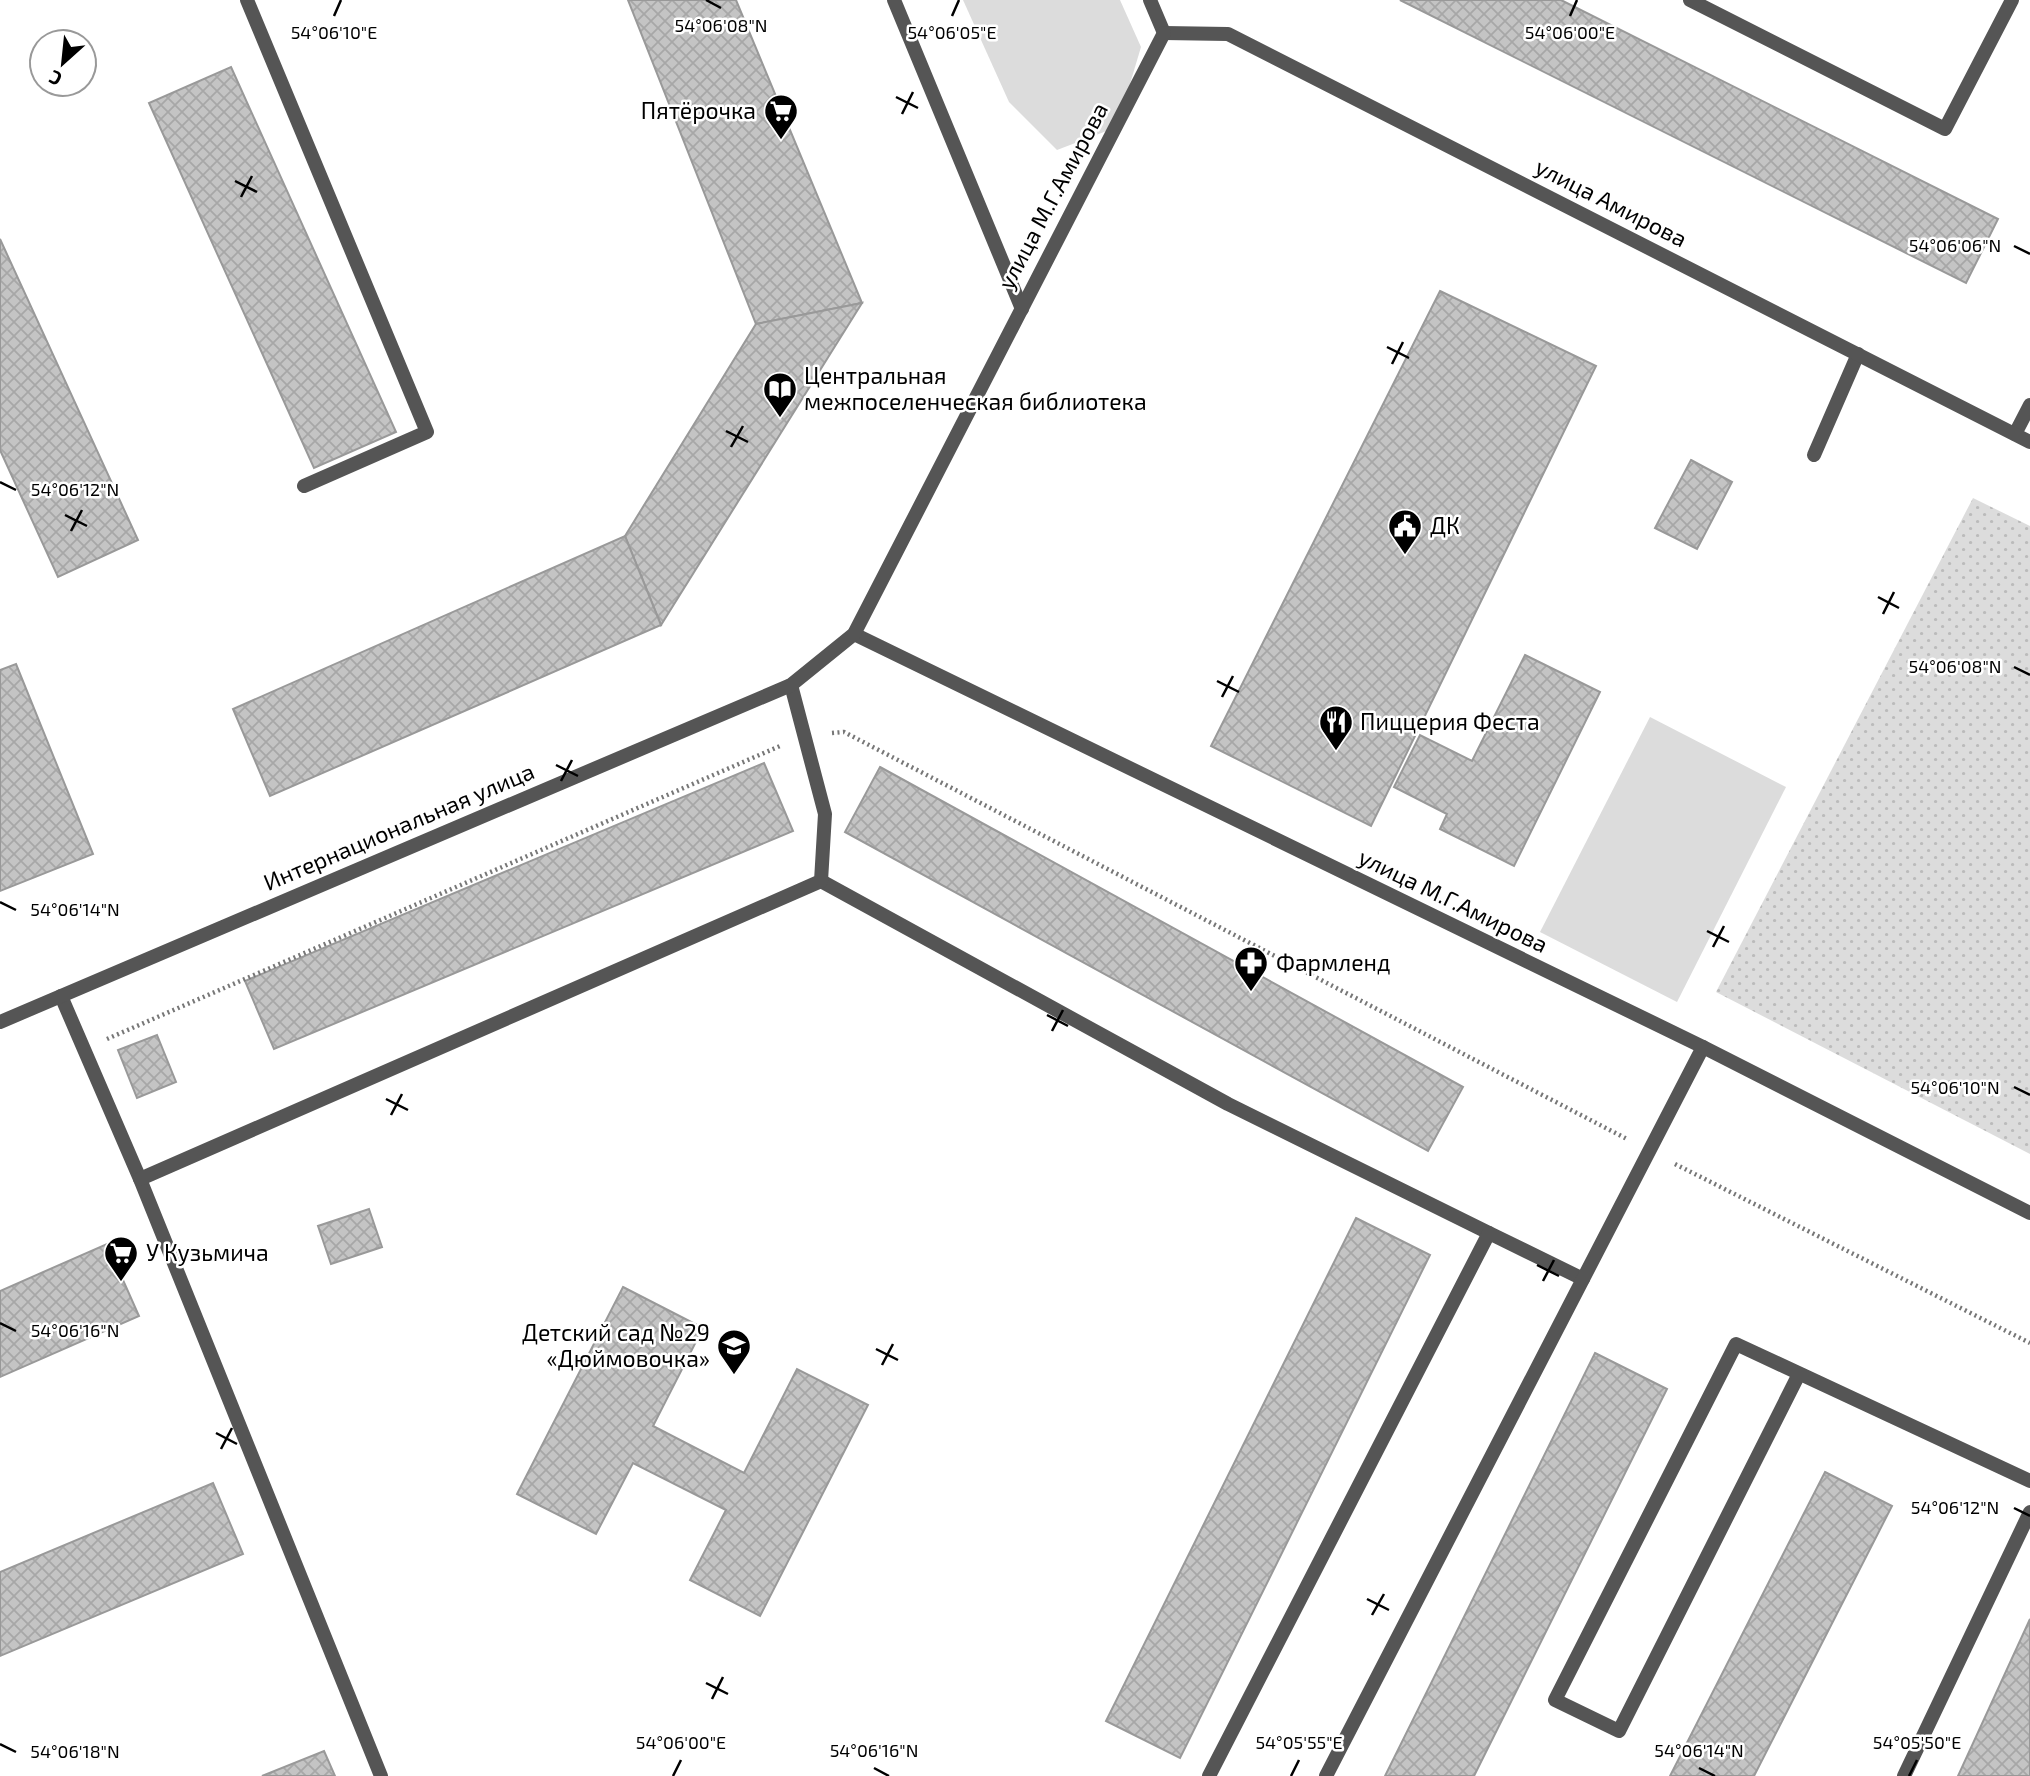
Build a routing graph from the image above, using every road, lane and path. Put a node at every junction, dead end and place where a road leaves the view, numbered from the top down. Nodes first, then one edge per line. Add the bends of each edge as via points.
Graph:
1 (247, 0) edge
2 (894, 0) edge
3 (1150, 0) edge
4 (1690, 0) edge
5 (2012, 0) edge
6 (1164, 33) junction
7 (1022, 309) junction
8 (1857, 354) junction
9 (2030, 405) edge
10 (2015, 434) junction
11 (2030, 442) edge
12 (1814, 454) dead end
13 (304, 486) dead end
14 (854, 634) junction
15 (790, 685) junction
16 (821, 881) junction
17 (61, 996) junction
18 (0, 1022) edge
19 (1703, 1047) junction
20 (140, 1179) junction
21 (2030, 1213) edge
22 (1489, 1233) junction
23 (1583, 1279) junction
24 (1799, 1374) junction
25 (2030, 1481) edge
26 (2030, 1512) edge
27 (382, 1776) edge
28 (1209, 1776) edge
29 (1326, 1776) edge
30 (1905, 1776) edge

1 - 13 street via 427,432
2 - 7 street, улица М.Г.Амирова
3 - 6 street
4 - 5 street via 1945,129
6 - 7 street, улица М.Г.Амирова
6 - 8 street, улица Амирова via 1228,33
7 - 14 street, Интернациональная улица
8 - 10 street, улица Амирова
8 - 12 street
9 - 10 street
10 - 11 street, улица Амирова
14 - 15 street, Интернациональная улица
14 - 19 street, улица М.Г.Амирова
15 - 16 street via 825,814
15 - 17 street, Интернациональная улица
16 - 20 street
16 - 22 street via 1228,1104
17 - 18 street, Интернациональная улица
17 - 20 street
19 - 21 street, улица М.Г.Амирова
19 - 23 street
20 - 27 street
22 - 23 street
22 - 28 street
23 - 29 street
24 - 24 street via 1619,1731 1555,1700 1735,1344
24 - 25 street
26 - 30 street

